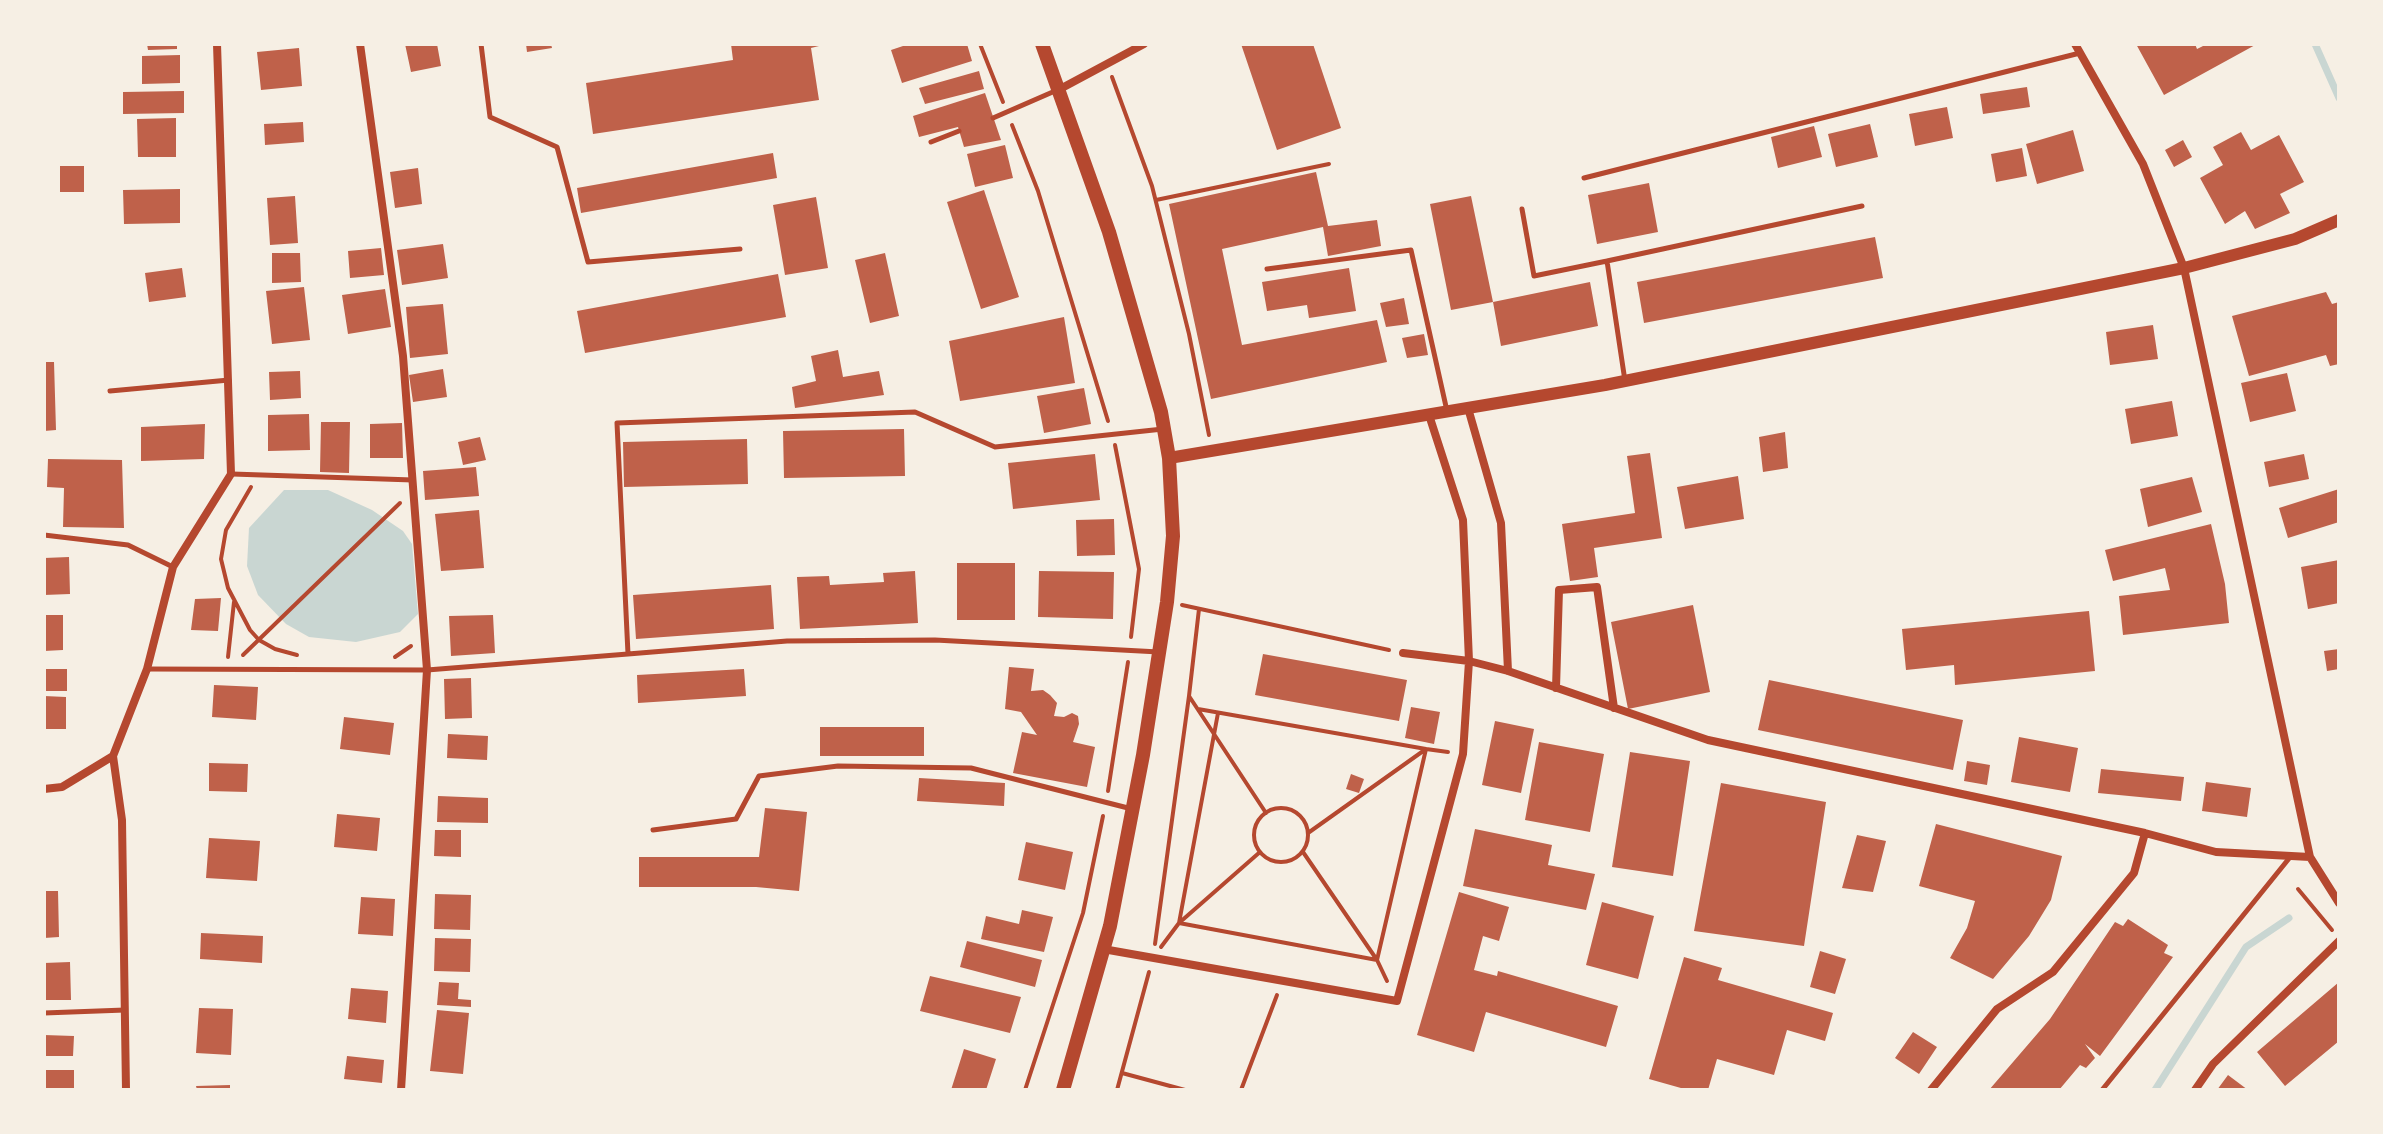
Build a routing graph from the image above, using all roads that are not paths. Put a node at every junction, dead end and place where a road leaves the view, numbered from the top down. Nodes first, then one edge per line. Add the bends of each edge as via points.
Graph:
1 (217, 44) edge
2 (360, 44) edge
3 (481, 44) edge
4 (1042, 44) edge
5 (1144, 44) edge
6 (2075, 44) edge
7 (2082, 52) junction
8 (1060, 89) junction
9 (993, 118) dead end
10 (959, 131) dead end
11 (931, 142) dead end
12 (1584, 178) dead end
13 (1862, 206) dead end
14 (1522, 209) dead end
15 (2339, 220) edge
16 (740, 249) dead end
17 (1607, 261) junction
18 (2184, 268) junction
19 (1267, 269) dead end
20 (230, 380) junction
21 (1625, 382) junction
22 (110, 391) dead end
23 (1468, 408) junction
24 (1447, 412) junction
25 (1429, 415) junction
26 (1165, 429) junction
27 (1169, 458) junction
28 (231, 474) junction
29 (413, 484) junction
30 (44, 535) edge
31 (173, 567) junction
32 (1160, 652) junction
33 (1403, 653) road end
34 (628, 654) junction
35 (1469, 661) junction
36 (147, 669) junction
37 (427, 670) junction
38 (1508, 671) junction
39 (1556, 688) junction
40 (1614, 708) junction
41 (113, 756) junction
42 (44, 789) edge
43 (1133, 809) junction
44 (653, 830) dead end
45 (2145, 833) junction
46 (2291, 856) junction
47 (2310, 857) junction
48 (2339, 903) edge
49 (2339, 939) edge
50 (1103, 949) junction
51 (125, 1010) junction
52 (44, 1013) edge
53 (126, 1090) edge
54 (401, 1090) edge
55 (1063, 1090) edge
56 (1931, 1090) edge
57 (2102, 1090) edge
58 (2195, 1090) edge

1 - 20 street
2 - 29 street via 403,356
3 - 16 lane via 490,117 557,147 588,262
4 - 8 main road
5 - 8 street
6 - 7 street
7 - 12 lane
7 - 18 street via 2143,164
8 - 9 lane
8 - 26 main road via 1109,232
10 - 11 lane
13 - 17 lane
14 - 17 lane via 1534,276
15 - 18 street via 2295,239
17 - 21 lane
18 - 21 street
18 - 47 street
19 - 24 lane via 1411,250
20 - 22 lane
20 - 28 street
21 - 23 street
23 - 24 street
23 - 38 street via 1501,523
24 - 25 street
25 - 27 street
25 - 35 street via 1463,520
26 - 27 main road
26 - 34 lane via 995,447 915,412 617,423
27 - 32 main road via 1173,536
28 - 29 lane
28 - 31 street
29 - 37 street
30 - 31 lane via 128,545
31 - 36 street
32 - 34 lane via 906,640 787,641
32 - 43 main road
33 - 35 street
34 - 37 lane
35 - 38 street
35 - 50 street via 1463,754 1397,1001
36 - 37 lane
36 - 41 street
37 - 54 street
38 - 39 street
39 - 40 street
39 - 40 street via 1559,590 1597,587
40 - 45 street via 1708,740
41 - 42 street via 62,787
41 - 51 street via 122,820
43 - 44 lane via 971,768 838,766 759,776 736,819
43 - 50 main road
45 - 46 street via 2216,852
45 - 56 street via 2134,873 2053,972 1997,1009
46 - 47 street
46 - 57 lane
47 - 48 street
49 - 58 street via 2213,1064
50 - 55 main road
51 - 52 lane
51 - 53 street

